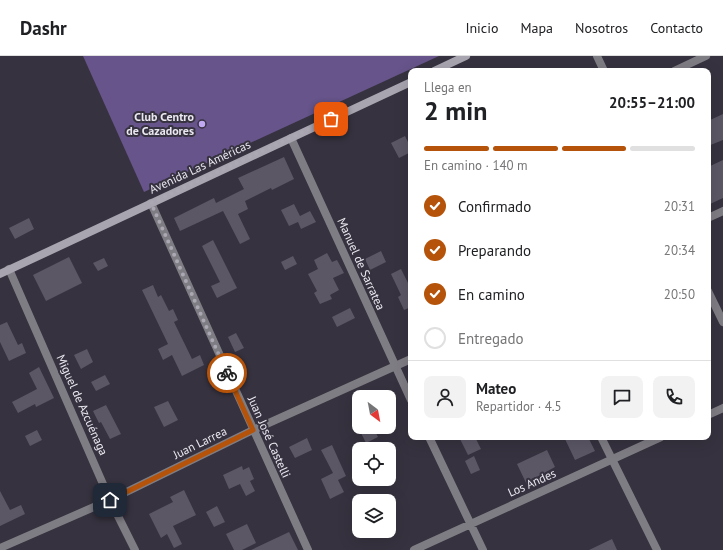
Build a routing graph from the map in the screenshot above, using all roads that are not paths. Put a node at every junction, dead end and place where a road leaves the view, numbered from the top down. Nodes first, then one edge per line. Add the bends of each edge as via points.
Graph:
1 (466, 56) edge
2 (597, 56) edge
3 (706, 56) edge
4 (440, 68) edge
5 (603, 68) edge
6 (680, 68) edge
7 (408, 83) edge
8 (291, 138) junction
9 (151, 203) junction
10 (723, 211) edge
11 (711, 217) edge
12 (9, 269) junction
13 (0, 274) edge
14 (711, 297) edge
15 (723, 322) edge
16 (408, 360) edge
17 (395, 366) junction
18 (408, 394) edge
19 (723, 408) edge
20 (711, 414) edge
21 (253, 430) junction
22 (430, 440) edge
23 (602, 440) edge
24 (655, 440) edge
25 (612, 460) junction
26 (110, 500) junction
27 (471, 524) junction
28 (0, 548) edge
29 (135, 550) edge
30 (308, 550) edge
31 (414, 550) edge
32 (484, 550) edge
33 (657, 550) edge

1 - 4 main road
2 - 5 street
3 - 6 street
7 - 8 main road, Avenida Las Américas
8 - 9 main road, Avenida Las Américas
8 - 17 street, Manuel de Sarratea
9 - 12 main road, Avenida Las Américas
9 - 21 street, Juan José Castelli
10 - 11 street
12 - 13 main road, Avenida Las Américas
12 - 26 street, Miguel de Azcuénaga
14 - 15 street
16 - 17 street, Juan Larrea
17 - 18 street, Manuel de Sarratea
17 - 21 street, Juan Larrea
19 - 20 street
21 - 26 street, Juan Larrea
21 - 30 street, Juan José Castelli
22 - 27 street
23 - 25 street
24 - 25 street, Los Andes
25 - 27 street, Los Andes
25 - 33 street
26 - 28 street, Juan Larrea
26 - 29 street, Miguel de Azcuénaga
27 - 31 street, Los Andes
27 - 32 street

